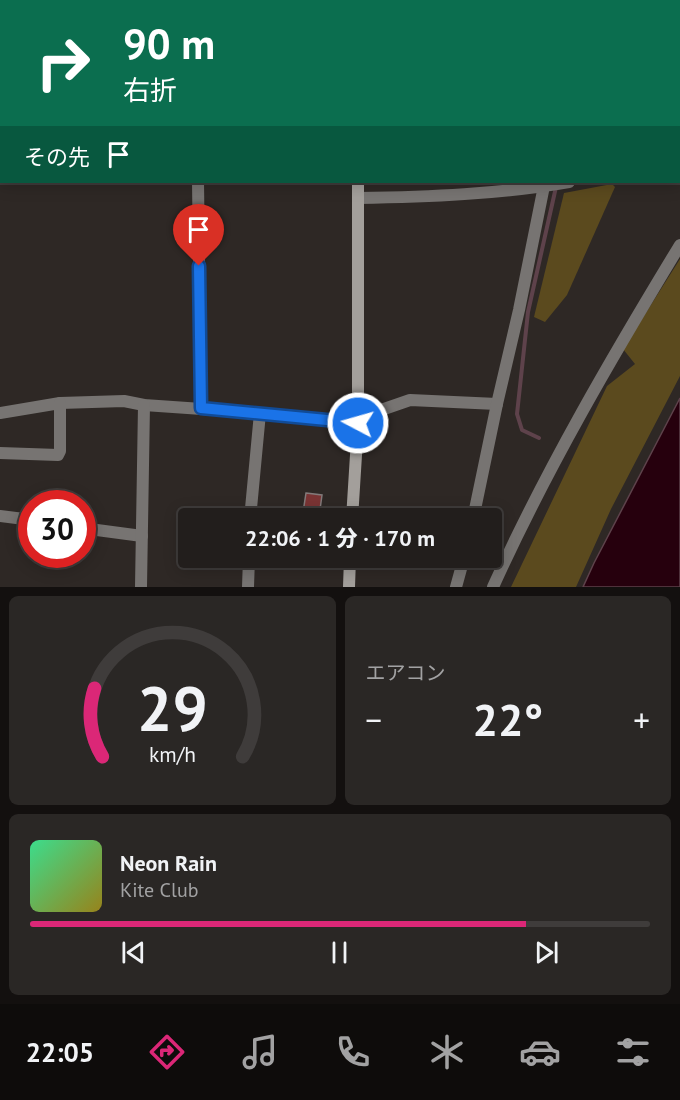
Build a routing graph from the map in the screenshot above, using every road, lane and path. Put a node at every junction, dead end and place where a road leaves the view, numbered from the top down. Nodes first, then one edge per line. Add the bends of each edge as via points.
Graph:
1 (198, 183) edge
2 (358, 183) edge
3 (546, 184) edge
4 (358, 198) junction
5 (680, 245) edge
6 (60, 403) junction
7 (497, 404) junction
8 (144, 405) junction
9 (201, 408) junction
10 (0, 412) edge
11 (260, 413) junction
12 (358, 420) junction
13 (0, 453) edge
14 (251, 508) edge
15 (353, 508) edge
16 (475, 508) edge
17 (0, 516) edge
18 (18, 518) edge
19 (96, 530) edge
20 (142, 536) junction
21 (249, 568) edge
22 (350, 568) edge
23 (461, 568) edge
24 (141, 587) edge
25 (248, 587) edge
26 (349, 587) edge
27 (456, 587) edge
28 (493, 587) edge

1 - 9 street
2 - 4 main road
3 - 4 street via 473,194
3 - 7 street
4 - 12 main road
5 - 28 street via 553,463
6 - 8 street via 124,401
6 - 10 street
6 - 13 street via 57,454
7 - 12 street via 410,400
7 - 16 street
8 - 9 street
8 - 20 street
9 - 11 street
11 - 12 street
11 - 14 street
12 - 15 main road
17 - 18 street
19 - 20 street
20 - 24 street
21 - 25 street
22 - 26 main road
23 - 27 street

